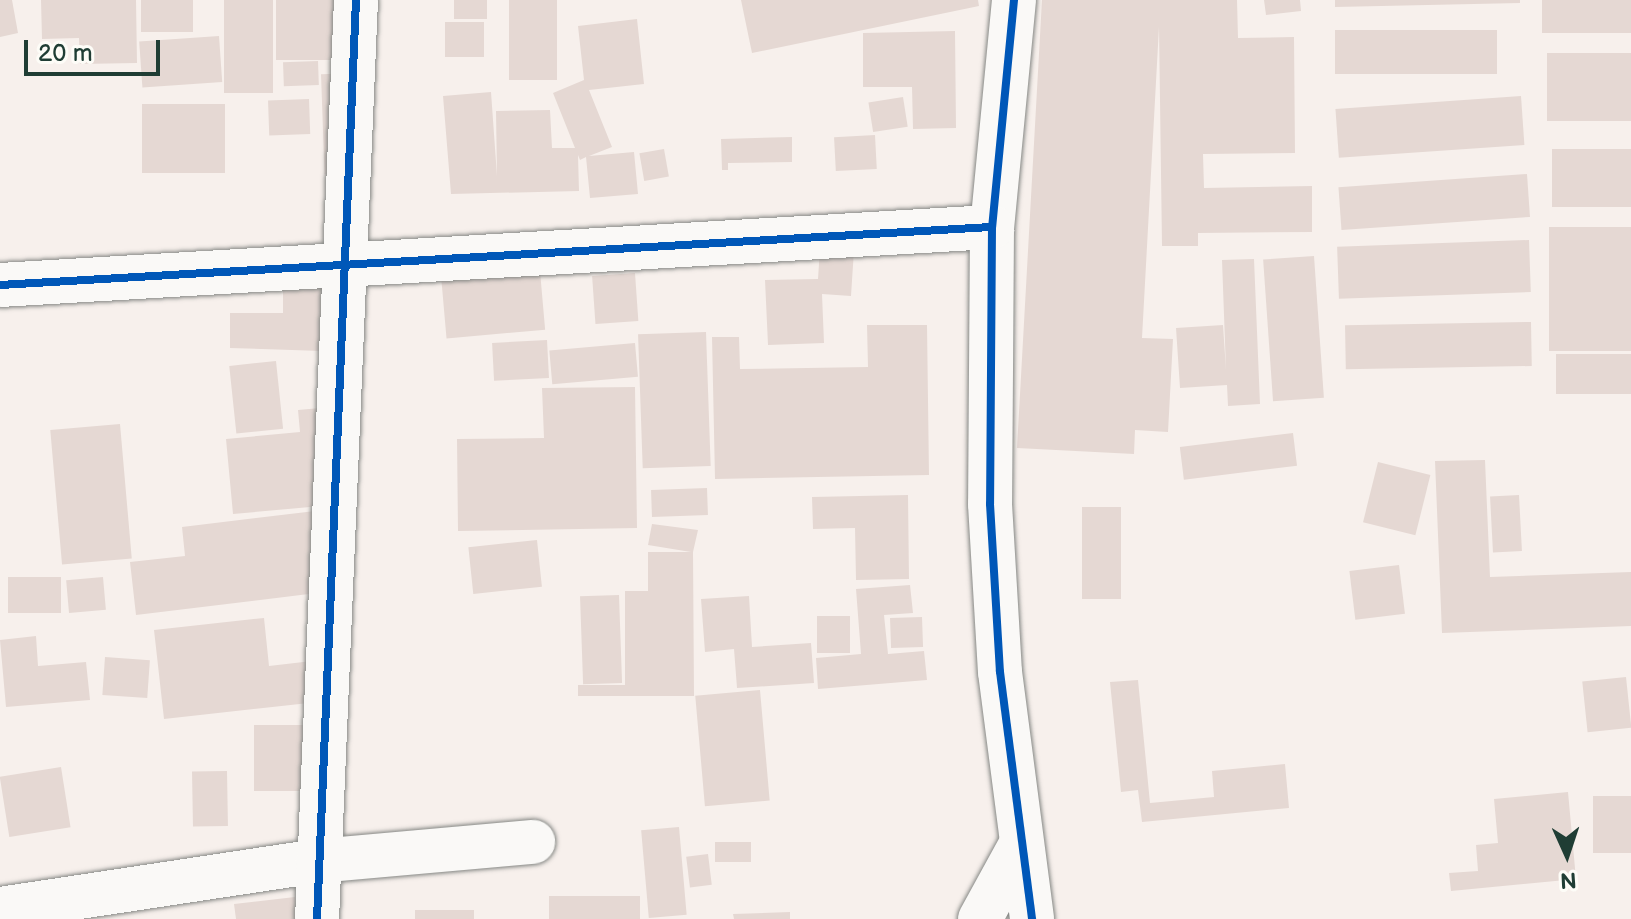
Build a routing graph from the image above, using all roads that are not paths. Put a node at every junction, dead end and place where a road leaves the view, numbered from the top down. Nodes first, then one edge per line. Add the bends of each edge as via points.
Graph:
1 (356, 0) edge
2 (1014, 0) edge
3 (992, 227) junction
4 (348, 267) junction
5 (0, 285) edge
6 (533, 842) dead end
7 (1020, 846) junction
8 (318, 861) junction
9 (0, 909) edge
10 (317, 919) edge
11 (980, 919) edge
12 (1032, 919) edge

1 - 4 street
2 - 3 street
3 - 4 street
3 - 7 street via 990,504 1000,672
4 - 5 street
4 - 8 street
6 - 8 street
7 - 11 street
7 - 12 street
8 - 9 street
8 - 10 street

